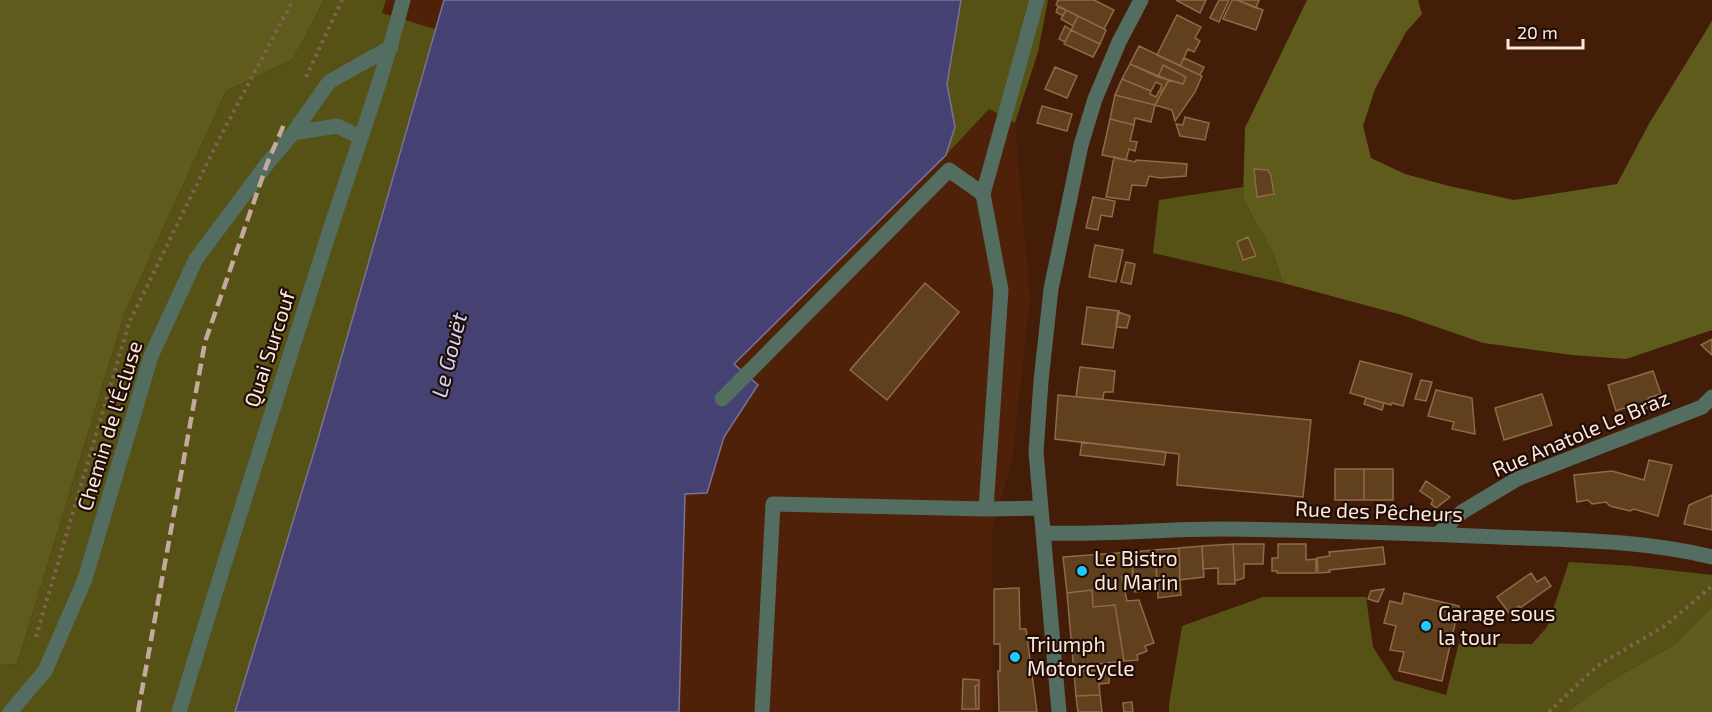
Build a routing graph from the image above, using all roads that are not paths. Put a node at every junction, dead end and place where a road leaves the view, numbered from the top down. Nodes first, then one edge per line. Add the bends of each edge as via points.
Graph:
1 (403, 0) edge
2 (1037, 0) edge
3 (1141, 0) edge
4 (391, 47) junction
5 (293, 133) junction
6 (360, 137) junction
7 (983, 194) junction
8 (1712, 397) edge
9 (722, 399) dead end
10 (1041, 508) junction
11 (986, 509) junction
12 (1044, 533) junction
13 (1438, 534) junction
14 (1712, 557) edge
15 (10, 712) edge
16 (179, 712) edge
17 (762, 712) edge
18 (1059, 712) edge

1 - 4 street, Quai Surcouf
2 - 7 street
3 - 10 street via 1095,99 1081,145 1053,277 1036,452
4 - 5 street, Chemin de l'Écluse via 329,82
4 - 6 street, Quai Surcouf
5 - 6 street via 337,126
5 - 15 street, Chemin de l'Écluse via 196,259 151,356 85,579 45,671
6 - 16 street, Quai Surcouf
7 - 9 street via 949,170
7 - 11 street via 1001,290
8 - 13 street, Rue Anatole Le Braz via 1702,407 1517,479 1462,512
10 - 11 street
10 - 12 street
11 - 17 street via 773,504
12 - 13 street, Rue des Pêcheurs via 1220,529
12 - 18 street
13 - 14 street, Rue des Pêcheurs via 1590,540

